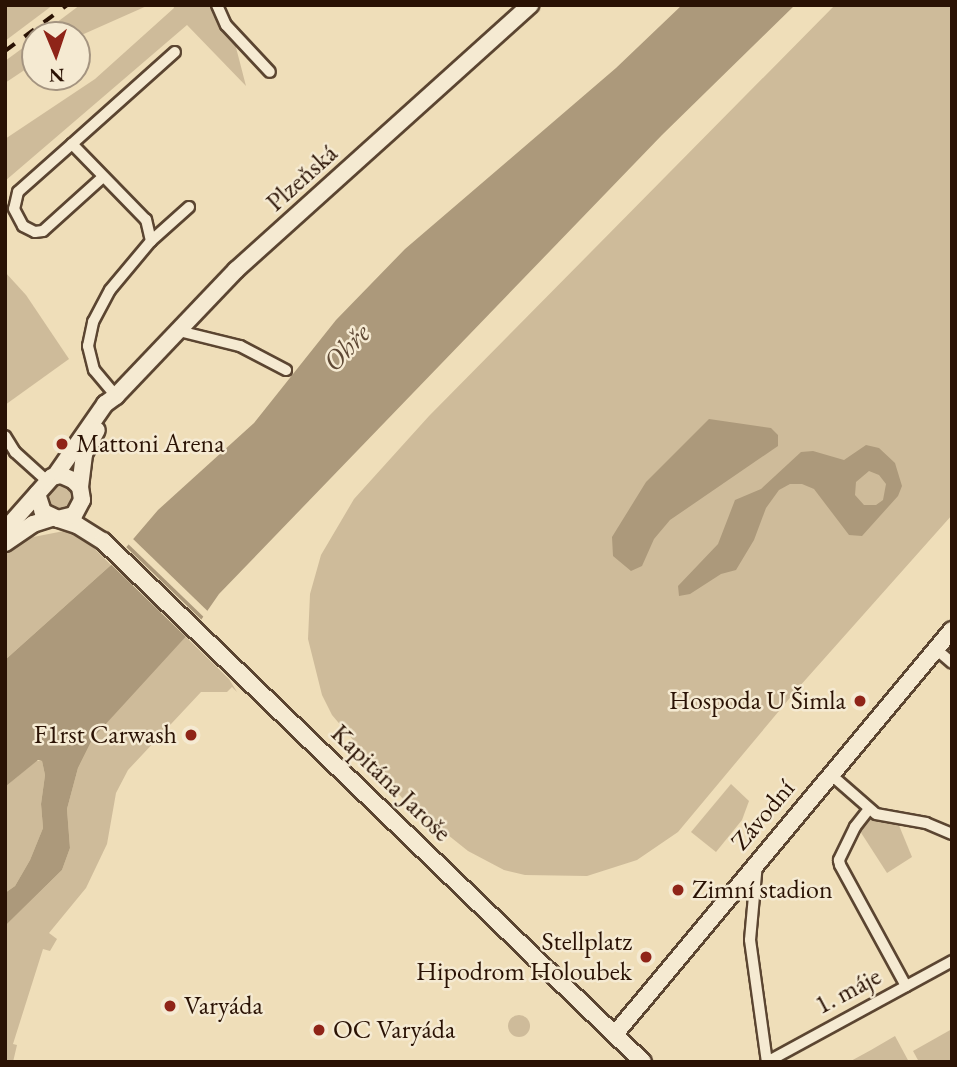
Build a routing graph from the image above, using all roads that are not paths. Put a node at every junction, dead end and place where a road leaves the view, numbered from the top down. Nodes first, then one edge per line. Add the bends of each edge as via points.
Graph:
1 (217, 5) edge
2 (530, 5) edge
3 (175, 52) dead end
4 (270, 72) dead end
5 (72, 144) junction
6 (103, 177) junction
7 (189, 206) dead end
8 (151, 241) junction
9 (179, 331) junction
10 (286, 370) dead end
11 (116, 396) junction
12 (5, 436) edge
13 (46, 483) junction
14 (81, 494) junction
15 (55, 518) junction
16 (5, 530) edge
17 (103, 541) junction
18 (5, 543) edge
19 (952, 630) edge
20 (936, 649) junction
21 (952, 663) edge
22 (830, 773) junction
23 (869, 809) junction
24 (952, 834) edge
25 (758, 860) junction
26 (952, 961) edge
27 (906, 986) junction
28 (615, 1034) junction
29 (643, 1062) edge

1 - 4 street via 226,25
2 - 9 street, Plzeňská via 236,270
3 - 5 street
5 - 6 street
5 - 6 street via 18,192 15,209 23,226 43,231
6 - 8 street via 146,220
7 - 8 street
8 - 11 street via 110,290 93,322 89,345 94,370
9 - 10 street via 240,346
9 - 11 street, Plzeňská
11 - 13 street, Plzeňská
11 - 14 street, Plzeňská via 84,454
12 - 13 street
13 - 14 street via 70,478
13 - 15 street via 41,509
13 - 16 street, Plzeňská
14 - 15 street via 74,515
14 - 17 street, Kapitána Jaroše via 85,512
15 - 17 street, Kapitána Jaroše
15 - 18 street via 33,524
17 - 28 street, Kapitána Jaroše
19 - 20 street, Závodní
20 - 21 street
20 - 22 street, Závodní
22 - 23 street
22 - 25 street, Závodní
23 - 24 street
23 - 27 street via 855,827 840,865
25 - 27 street, 1. máje via 750,940 767,1062
25 - 28 street, Závodní
26 - 27 street, 1. máje
28 - 29 street, Kapitána Jaroše

